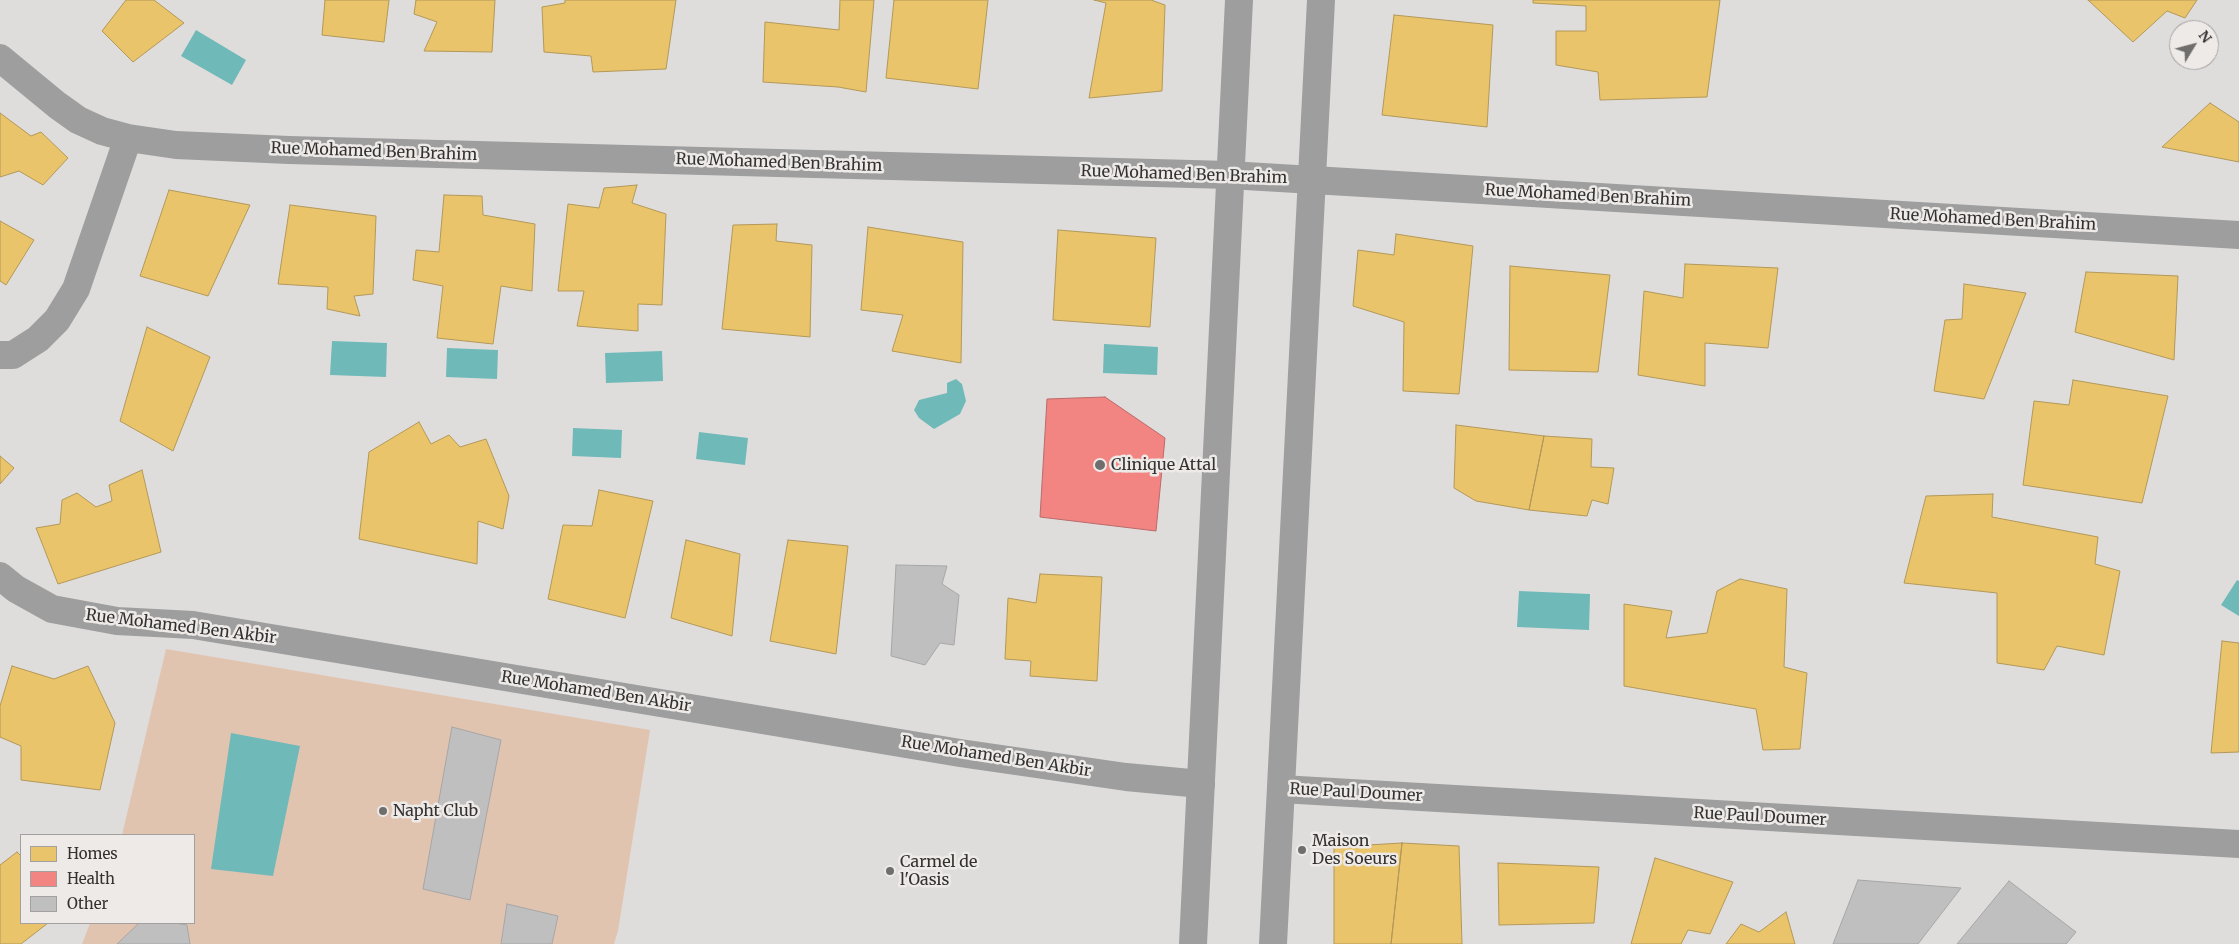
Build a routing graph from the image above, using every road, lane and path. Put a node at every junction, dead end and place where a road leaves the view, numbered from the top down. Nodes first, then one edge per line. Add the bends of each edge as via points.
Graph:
1 (1239, 0) edge
2 (1321, 0) edge
3 (0, 58) edge
4 (128, 138) junction
5 (1229, 175) junction
6 (1313, 179) junction
7 (2239, 235) edge
8 (0, 355) edge
9 (0, 576) edge
10 (1201, 784) junction
11 (1281, 789) junction
12 (2239, 844) edge
13 (1193, 944) edge
14 (1273, 944) edge

1 - 5 street
2 - 6 street
3 - 4 street, Rue Mohamed Ben Brahim via 78,120
4 - 5 street, Rue Mohamed Ben Brahim via 176,145 289,150
4 - 8 street via 76,289 56,320 38,339 13,355
5 - 6 street, Rue Mohamed Ben Brahim
5 - 10 street
6 - 7 street, Rue Mohamed Ben Brahim
6 - 11 street
9 - 10 street, Rue Mohamed Ben Akbir via 16,589 52,608 118,621 192,625 960,753 1126,777
10 - 13 street
11 - 12 street, Rue Paul Doumer
11 - 14 street

